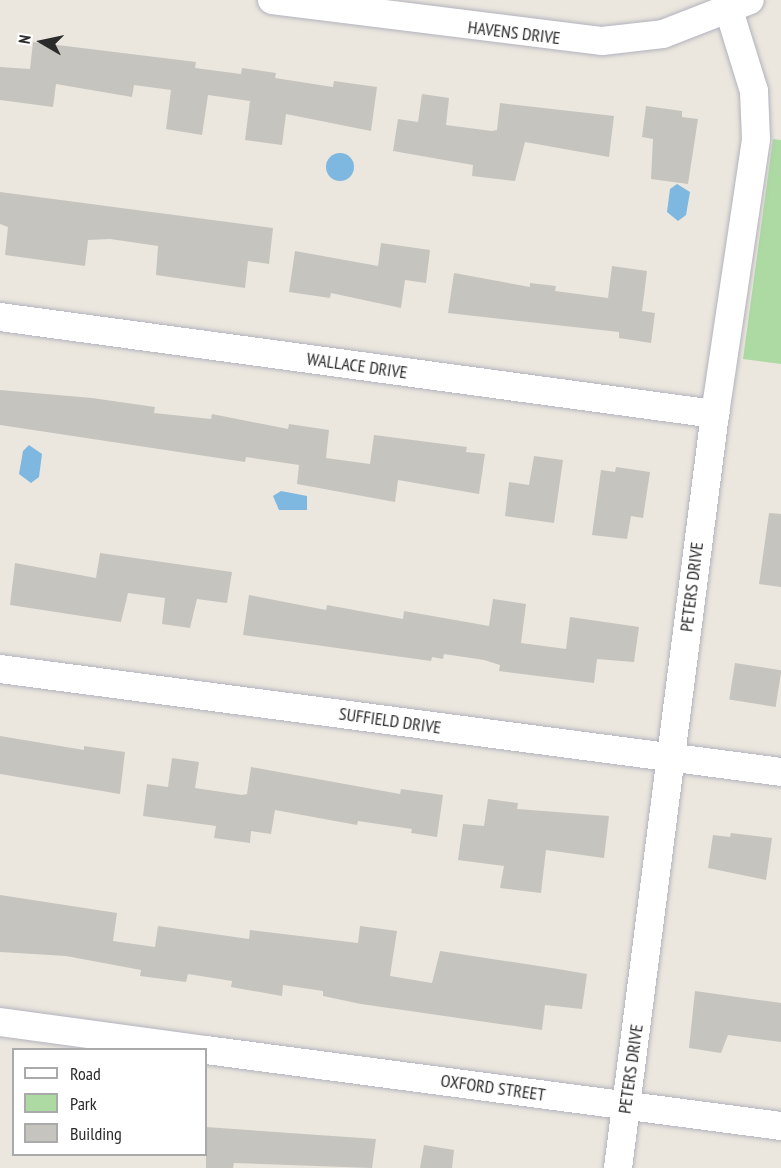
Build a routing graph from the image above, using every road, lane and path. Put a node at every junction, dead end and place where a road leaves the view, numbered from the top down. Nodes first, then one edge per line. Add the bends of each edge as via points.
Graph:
1 (272, 0) edge
2 (740, 5) edge
3 (425, 11) edge
4 (0, 317) edge
5 (715, 414) junction
6 (0, 669) edge
7 (670, 758) junction
8 (781, 772) edge
9 (0, 1022) edge
10 (190, 1048) edge
11 (207, 1050) edge
12 (626, 1106) junction
13 (781, 1126) edge
14 (618, 1168) edge

1 - 3 street, HAVENS DRIVE
2 - 3 street, HAVENS DRIVE via 663,34 602,41
2 - 5 street, PETERS DRIVE via 757,116
4 - 5 street, WALLACE DRIVE
5 - 7 street, PETERS DRIVE
6 - 7 street, SUFFIELD DRIVE
7 - 8 street, SUFFIELD DRIVE
7 - 12 street, PETERS DRIVE
9 - 10 street, OXFORD STREET
11 - 12 street, OXFORD STREET
12 - 13 street, OXFORD STREET
12 - 14 street, PETERS DRIVE

